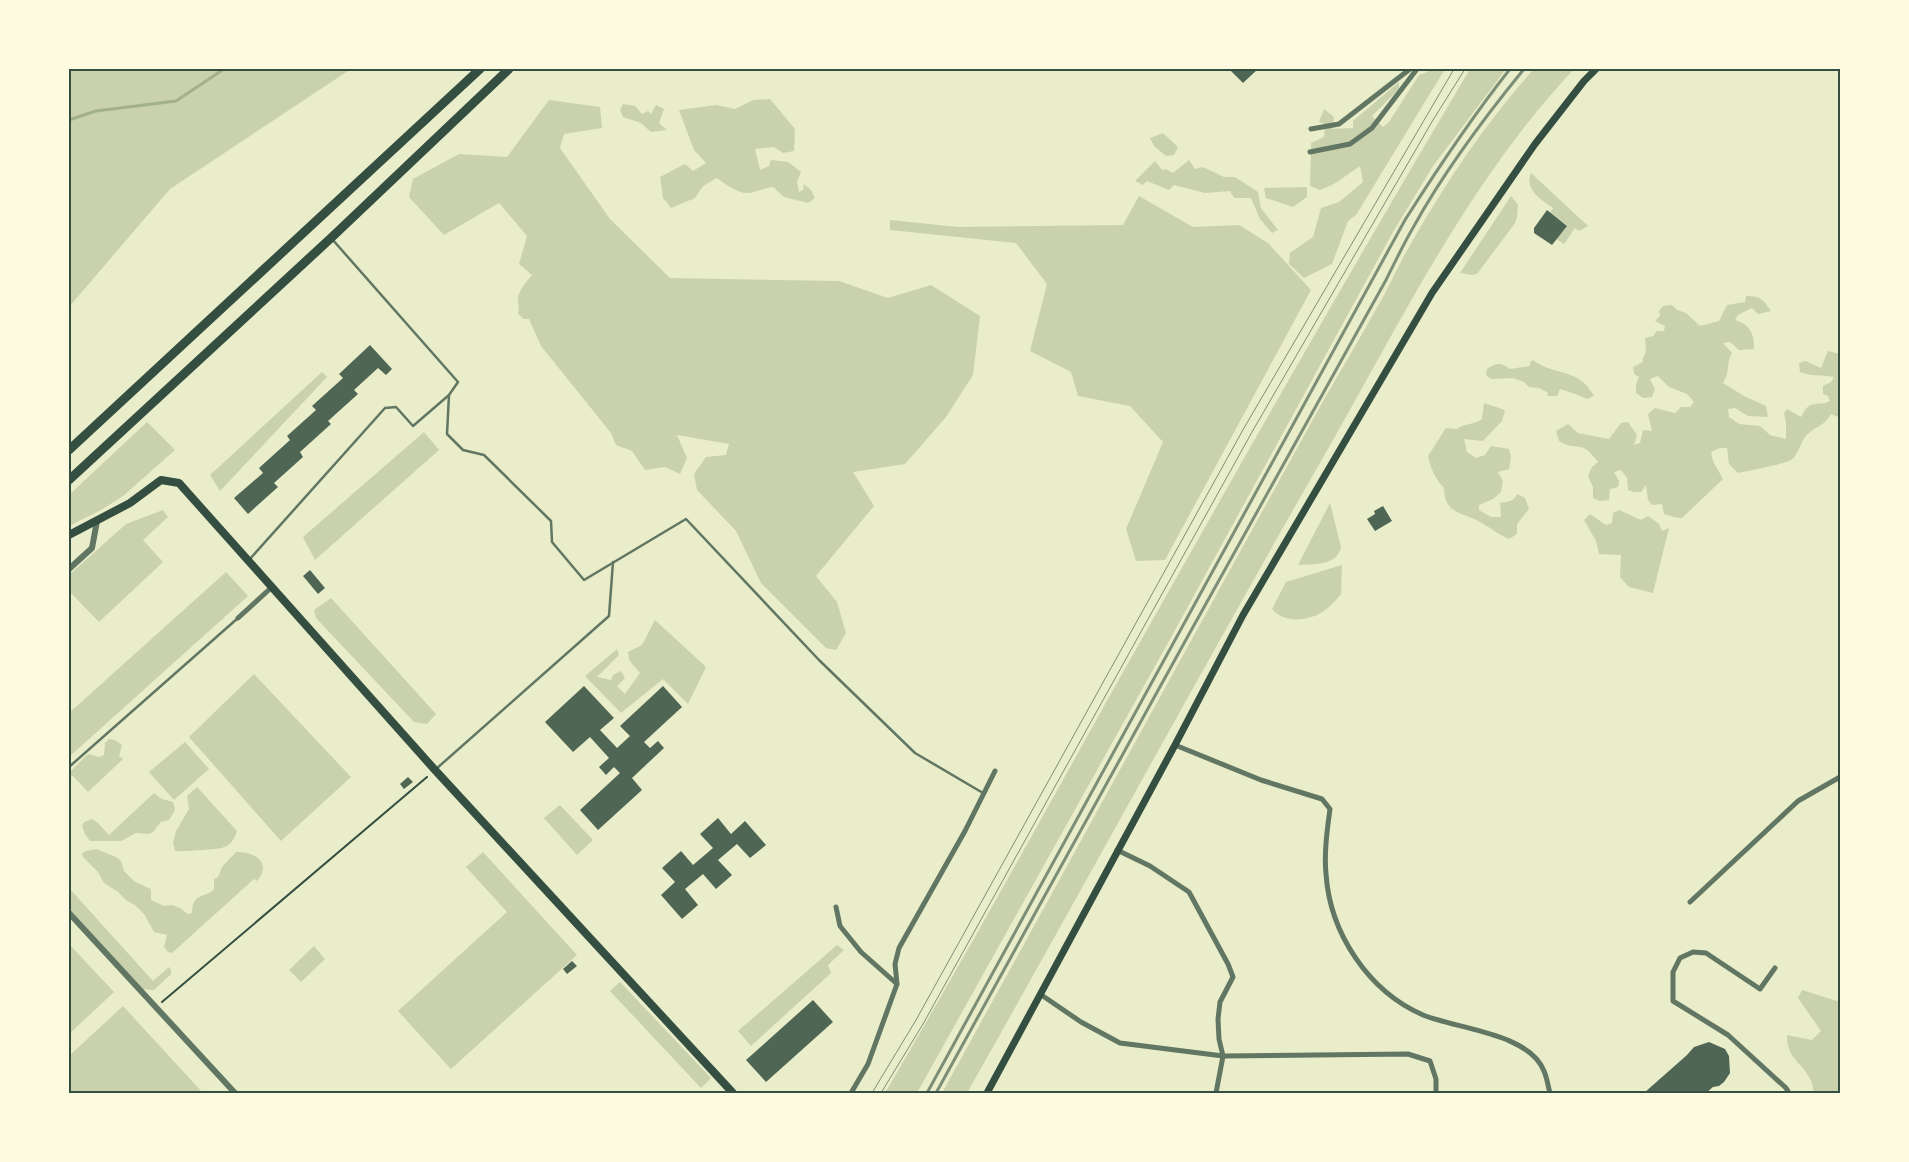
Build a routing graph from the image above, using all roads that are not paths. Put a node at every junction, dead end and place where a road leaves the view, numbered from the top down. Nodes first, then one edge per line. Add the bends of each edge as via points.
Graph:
1 (480, 69) edge
2 (509, 69) edge
3 (1410, 69) edge
4 (1417, 69) edge
5 (1596, 69) edge
6 (1311, 129) dead end
7 (1310, 152) dead end
8 (331, 238) junction
9 (449, 395) junction
10 (69, 450) edge
11 (69, 480) edge
12 (96, 521) junction
13 (69, 536) edge
14 (249, 560) junction
15 (613, 562) junction
16 (69, 569) edge
17 (272, 587) junction
18 (238, 618) joint
19 (1175, 745) junction
20 (69, 767) edge
21 (435, 770) junction
22 (995, 771) dead end
23 (1840, 776) edge
24 (985, 793) junction
25 (1118, 850) junction
26 (1690, 902) dead end
27 (836, 907) dead end
28 (69, 913) edge
29 (1776, 968) dead end
30 (897, 984) junction
31 (1040, 994) junction
32 (1224, 1056) junction
33 (235, 1093) edge
34 (733, 1093) edge
35 (851, 1093) edge
36 (987, 1093) edge
37 (1216, 1093) edge
38 (1436, 1093) edge
39 (1550, 1093) edge
40 (1789, 1093) edge

1 - 10 highway
2 - 8 highway
3 - 6 street via 1339,124
4 - 7 street via 1372,128 1350,144
5 - 19 main road via 1535,144 1432,293 1243,615
8 - 9 lane via 458,382
8 - 11 highway
9 - 14 lane via 413,426 396,408 385,408
9 - 15 lane via 446,434 463,450 484,455 551,521 552,542 584,580
12 - 13 main road
12 - 14 main road via 130,504 161,480 180,483
12 - 16 street via 92,548
14 - 17 main road
15 - 21 lane via 610,616
15 - 24 lane via 686,518 819,660 915,752
17 - 18 street
17 - 21 main road
18 - 20 lane
19 - 25 main road
19 - 39 street via 1261,780 1322,799 1330,810 1326,875 1331,904 1354,958 1387,992 1422,1015 1490,1033 1530,1052 1544,1070
21 - 34 main road
22 - 24 street
23 - 26 street via 1798,802
24 - 30 street via 899,948 895,964
25 - 31 main road
25 - 32 street via 1150,866 1189,892 1228,964 1233,977 1220,1002 1218,1019 1218,1039
27 - 30 street via 840,926 861,952
28 - 33 street
29 - 40 street via 1760,989 1706,954 1693,952 1680,958 1673,972 1673,1001 1728,1035
30 - 35 street via 868,1064
31 - 32 street via 1120,1043
31 - 36 main road
32 - 37 street
32 - 38 street via 1408,1054 1430,1061 1436,1079

